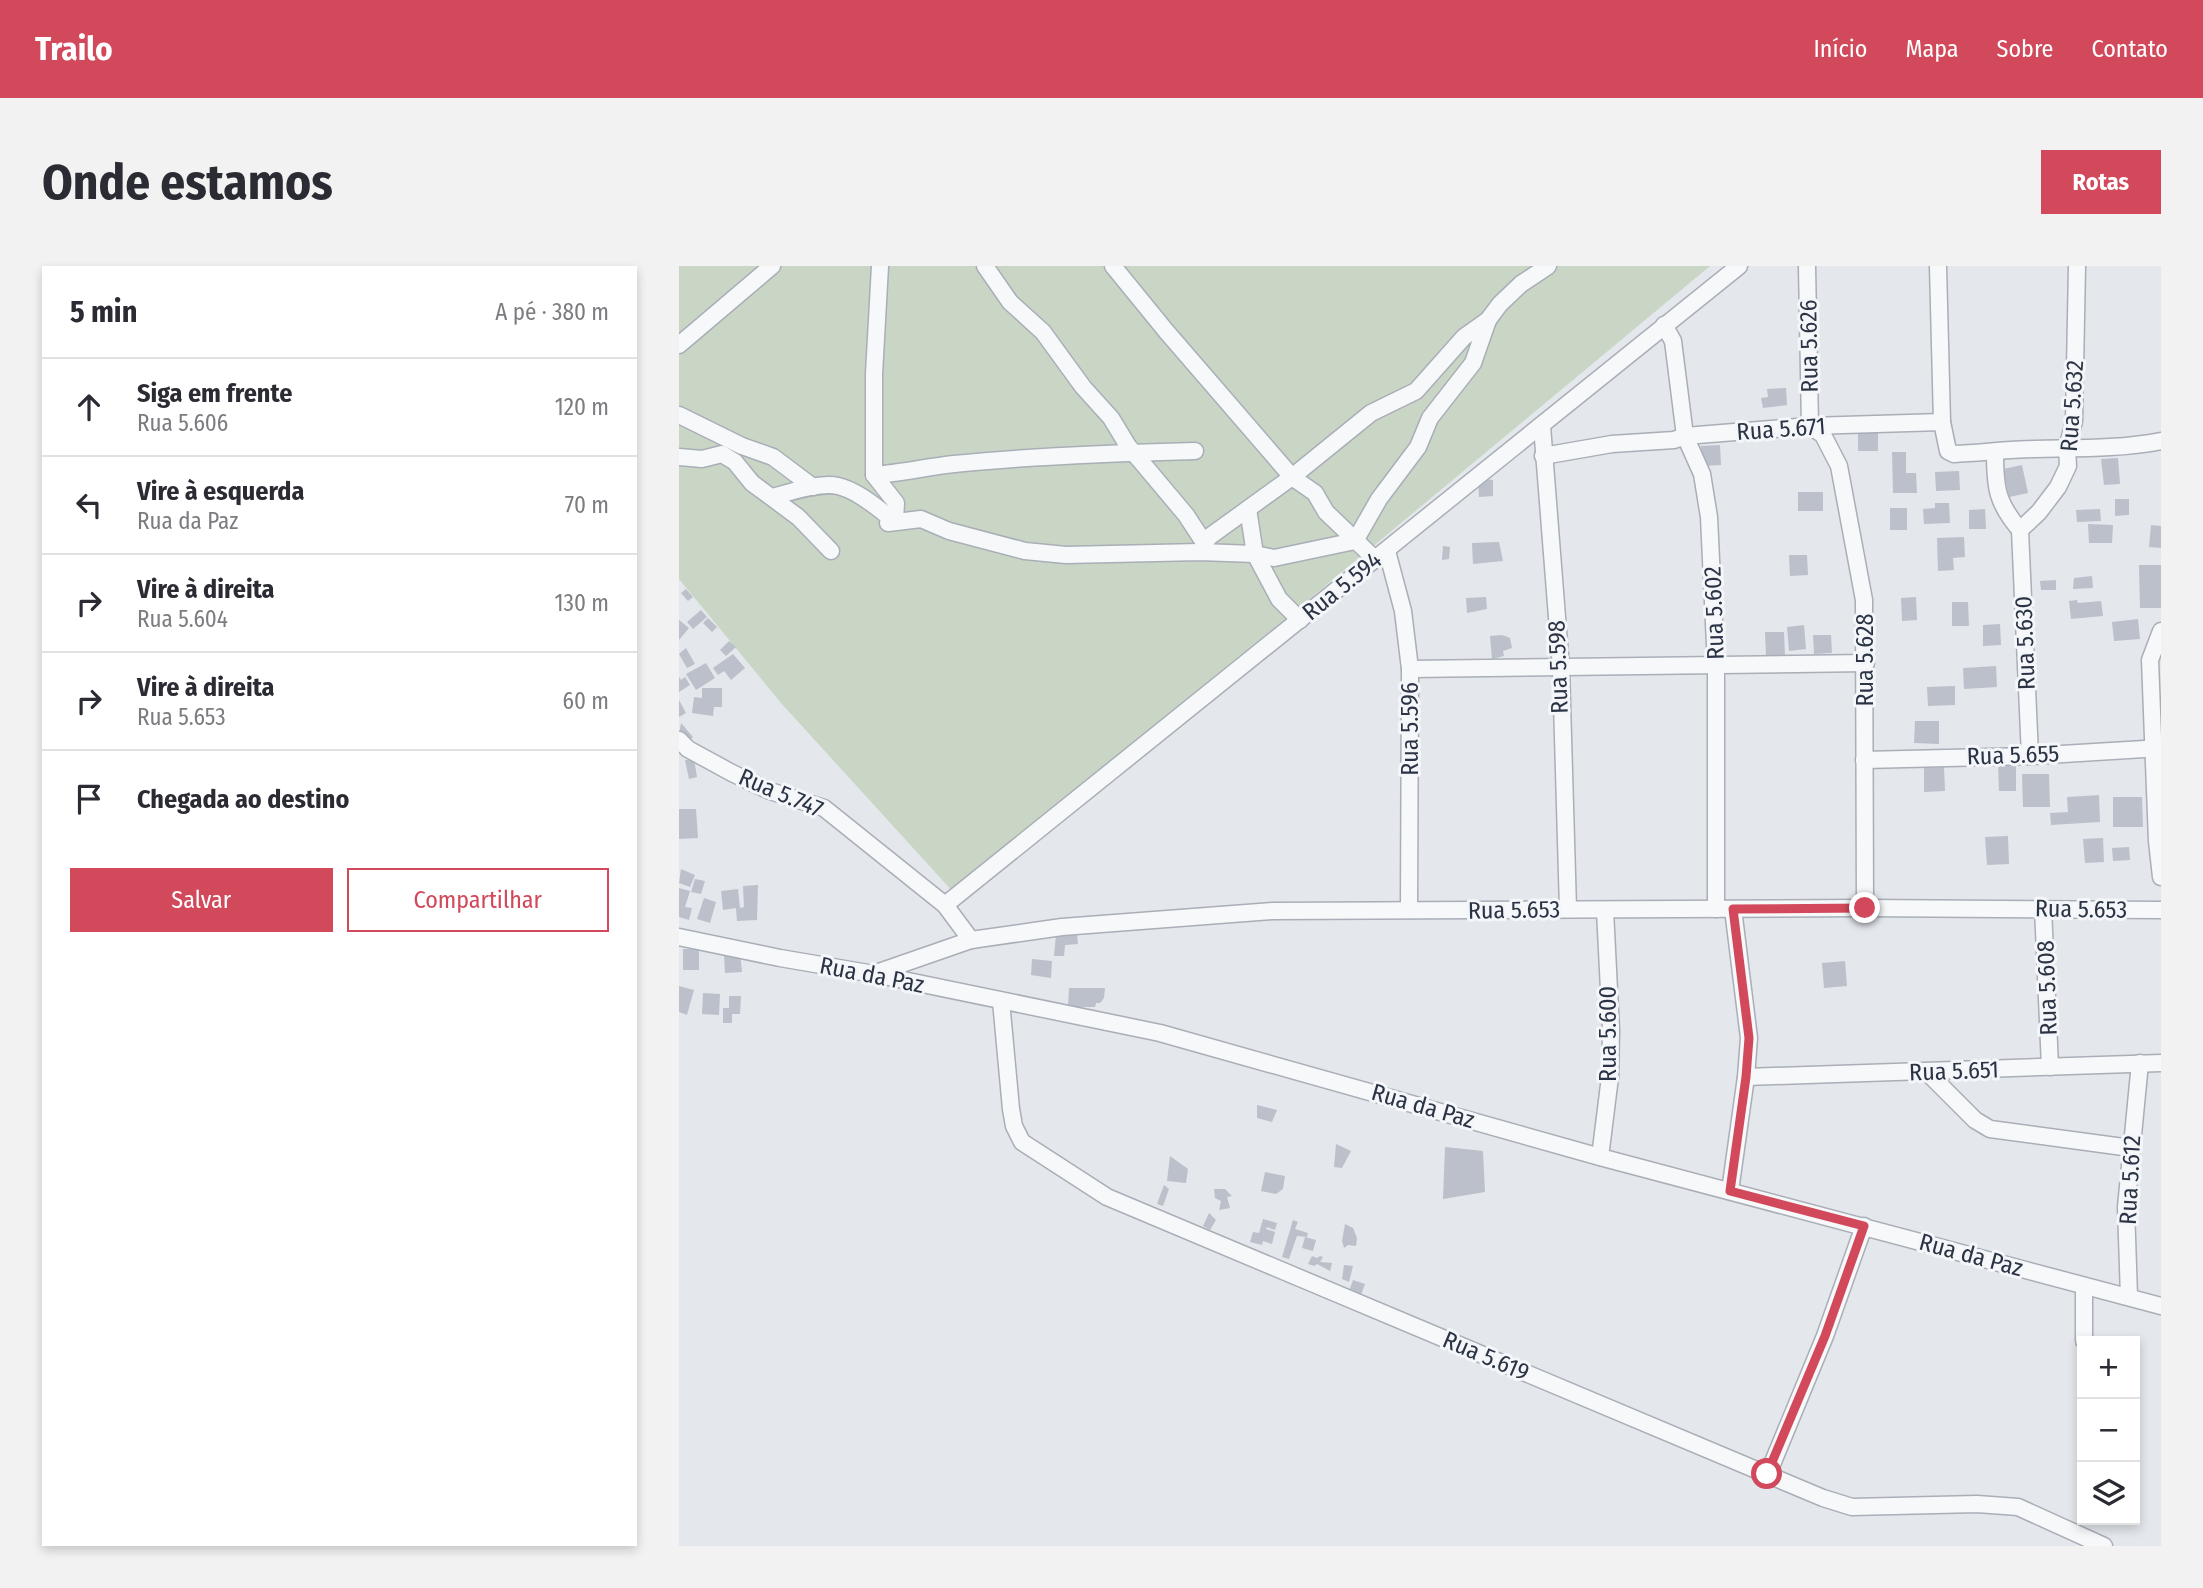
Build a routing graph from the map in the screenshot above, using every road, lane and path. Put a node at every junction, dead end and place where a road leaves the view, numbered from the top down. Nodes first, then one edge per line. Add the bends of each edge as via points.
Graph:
1 (772, 266) edge
2 (880, 266) edge
3 (985, 266) edge
4 (1113, 266) edge
5 (1548, 266) edge
6 (1739, 266) edge
7 (1807, 266) edge
8 (1938, 266) edge
9 (2077, 266) edge
10 (1488, 320) junction
11 (1664, 325) junction
12 (679, 345) edge
13 (679, 415) edge
14 (1941, 422) junction
15 (1542, 426) junction
16 (1810, 426) junction
17 (1685, 436) junction
18 (2161, 441) edge
19 (2067, 449) junction
20 (1195, 451) dead end
21 (1135, 453) junction
22 (1995, 453) junction
23 (1543, 456) junction
24 (679, 457) edge
25 (874, 475) junction
26 (1292, 477) junction
27 (813, 488) junction
28 (773, 497) junction
29 (1248, 509) junction
30 (892, 522) junction
31 (2020, 530) junction
32 (1355, 541) junction
33 (1203, 548) junction
34 (831, 551) dead end
35 (1255, 554) junction
36 (1381, 555) junction
37 (1300, 620) junction
38 (2161, 631) edge
39 (1866, 663) junction
40 (1717, 666) junction
41 (1560, 668) junction
42 (1410, 669) junction
43 (679, 740) edge
44 (2157, 748) edge
45 (2030, 756) junction
46 (1864, 760) junction
47 (2161, 877) edge
48 (945, 905) junction
49 (1865, 908) junction
50 (2043, 908) junction
51 (1567, 909) junction
52 (1716, 909) junction
53 (1733, 909) junction
54 (1409, 910) junction
55 (1605, 910) junction
56 (2161, 911) edge
57 (679, 937) edge
58 (971, 940) junction
59 (874, 974) junction
60 (1001, 1001) junction
61 (2140, 1063) junction
62 (2161, 1063) edge
63 (2050, 1067) junction
64 (1927, 1072) junction
65 (1746, 1077) junction
66 (2131, 1149) junction
67 (1600, 1157) junction
68 (1730, 1191) junction
69 (1864, 1226) junction
70 (2084, 1286) junction
71 (2129, 1297) junction
72 (2161, 1306) edge
73 (2084, 1336) edge
74 (1767, 1474) junction
75 (2084, 1525) edge
76 (2084, 1536) junction
77 (2104, 1546) edge

1 - 12 street
2 - 25 street
3 - 21 street via 1010,302 1043,332
4 - 26 street
5 - 10 street via 1521,284
6 - 11 street, Rua 5.594
7 - 16 street, Rua 5.626
8 - 14 street
9 - 19 street, Rua 5.632 via 2074,421
10 - 26 street via 1464,337 1416,391 1371,413
10 - 32 street via 1473,363 1430,418 1418,447
11 - 15 street, Rua 5.594
11 - 17 street, Rua 5.602 via 1673,341
13 - 27 street via 773,457
14 - 16 street, Rua 5.671
14 - 22 street via 1948,451
15 - 23 street, Rua 5.598
15 - 36 street, Rua 5.594
16 - 17 street, Rua 5.671
16 - 39 street, Rua 5.628 via 1831,448 1843,481 1864,600
17 - 23 street, Rua 5.671
17 - 40 street, Rua 5.602 via 1702,474 1709,517
18 - 19 street
19 - 22 street
19 - 31 street, Rua 5.632 via 2067,466 2058,488
20 - 21 street
21 - 25 street via 953,464
21 - 33 street via 1186,515
22 - 31 street via 1995,482 2005,512
23 - 41 street, Rua 5.598
24 - 28 street via 702,459 722,454
25 - 30 street via 896,503
26 - 29 street
26 - 32 street via 1315,493 1326,512
27 - 28 street
27 - 30 street via 837,485 864,498
28 - 34 street
29 - 33 street via 1209,537
29 - 35 street
30 - 33 street via 922,519 1024,551 1066,555
31 - 45 street, Rua 5.630
32 - 35 street via 1275,558
32 - 36 street
33 - 35 street
35 - 37 street via 1279,598
36 - 37 street, Rua 5.594
36 - 42 street, Rua 5.596 via 1403,611
37 - 48 street, Rua 5.594
38 - 44 street via 2150,660
39 - 40 street
39 - 46 street, Rua 5.628
40 - 41 street
40 - 52 street, Rua 5.602
41 - 42 street
41 - 51 street, Rua 5.598
42 - 54 street, Rua 5.596
43 - 48 street, Rua 5.747 via 732,774 824,808
44 - 45 street, Rua 5.655
44 - 47 street
45 - 46 street, Rua 5.655
46 - 49 street, Rua 5.628
48 - 58 street, Rua 5.747
49 - 50 street, Rua 5.653
49 - 53 street, Rua 5.653
50 - 56 street, Rua 5.653
50 - 63 street, Rua 5.608
51 - 54 street, Rua 5.653
51 - 55 street, Rua 5.653
52 - 53 street, Rua 5.653
52 - 55 street, Rua 5.653
53 - 65 street via 1749,1038
54 - 58 street, Rua 5.653 via 1273,911 1062,927
55 - 67 street, Rua 5.600 via 1611,1030
57 - 59 street, Rua da Paz
58 - 59 street, Rua 5.653
59 - 60 street, Rua da Paz
60 - 67 street, Rua da Paz via 1160,1033
60 - 74 street, Rua 5.619 via 1011,1110 1022,1142 1107,1198
61 - 62 street, Rua 5.651
61 - 63 street, Rua 5.651
61 - 66 street, Rua 5.612
63 - 64 street, Rua 5.651
64 - 65 street, Rua 5.651
64 - 66 street via 1990,1129
65 - 68 street
66 - 71 street, Rua 5.612 via 2126,1207
67 - 68 street, Rua da Paz
68 - 69 street, Rua da Paz
69 - 70 street, Rua da Paz
69 - 74 street via 1825,1336
70 - 71 street, Rua da Paz
70 - 73 street
71 - 72 street, Rua da Paz
74 - 76 street, Rua 5.619 via 1852,1507 2018,1507
75 - 76 street
76 - 77 street, Rua 5.619

